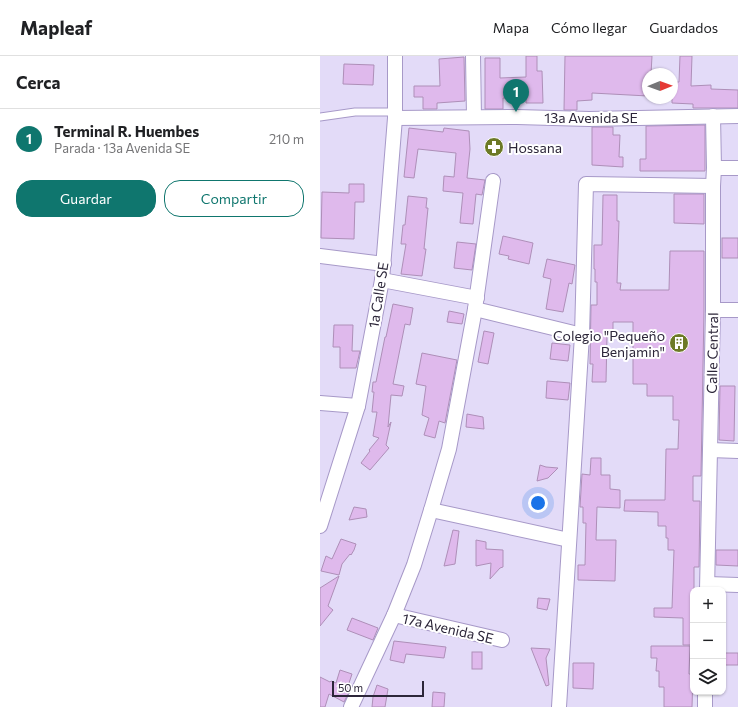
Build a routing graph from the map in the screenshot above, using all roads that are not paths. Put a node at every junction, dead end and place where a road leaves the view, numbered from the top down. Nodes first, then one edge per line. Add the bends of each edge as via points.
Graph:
1 (395, 56) edge
2 (473, 56) edge
3 (395, 115) junction
4 (713, 116) junction
5 (738, 116) edge
6 (320, 117) edge
7 (474, 117) junction
8 (714, 168) junction
9 (738, 168) edge
10 (493, 181) dead end
11 (713, 186) junction
12 (320, 256) edge
13 (384, 264) junction
14 (382, 280) junction
15 (476, 304) junction
16 (713, 310) junction
17 (738, 310) edge
18 (582, 335) junction
19 (320, 403) edge
20 (358, 406) junction
21 (710, 450) junction
22 (738, 451) edge
23 (432, 510) junction
24 (321, 524) edge
25 (570, 540) junction
26 (738, 585) edge
27 (707, 587) edge
28 (394, 615) junction
29 (502, 640) dead end
30 (705, 695) edge
31 (351, 707) edge
32 (559, 707) edge
33 (705, 707) edge

1 - 3 street, 1a Calle SE
2 - 7 street
3 - 6 lane via 355,112
3 - 7 street, 13a Avenida SE
3 - 13 street, 1a Calle SE
4 - 5 street, 13a Avenida SE
4 - 7 street, 13a Avenida SE
4 - 8 street, Calle Central
8 - 9 street
8 - 11 street, Calle Central
10 - 15 street
11 - 16 street, Calle Central
11 - 18 street via 586,184
12 - 13 street
13 - 14 street, 1a Calle SE
14 - 15 street
14 - 20 street, 1a Calle SE
15 - 18 street
15 - 23 street via 449,450
16 - 17 street
16 - 21 street, Calle Central
18 - 25 street
19 - 20 street
20 - 24 street, 1a Calle SE
21 - 22 street
21 - 27 street, Calle Central
23 - 25 street
23 - 28 street
25 - 32 street
26 - 27 street
28 - 29 street, 17a Avenida SE
28 - 31 street
30 - 33 street

